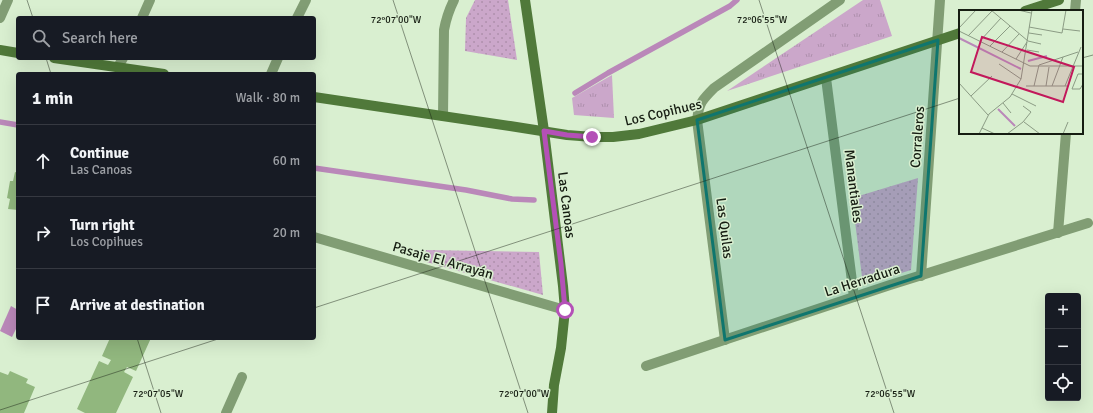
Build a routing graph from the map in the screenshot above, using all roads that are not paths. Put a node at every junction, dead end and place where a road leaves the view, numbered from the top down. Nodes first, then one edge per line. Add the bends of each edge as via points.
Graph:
1 (8, 0) edge
2 (150, 0) edge
3 (306, 0) edge
4 (454, 0) edge
5 (525, 0) edge
6 (840, 0) edge
7 (940, 0) edge
8 (1059, 0) edge
9 (1076, 0) edge
10 (1029, 10) edge
11 (1075, 10) edge
12 (143, 16) edge
13 (298, 16) edge
14 (0, 18) edge
15 (959, 33) edge
16 (938, 40) junction
17 (0, 50) edge
18 (16, 53) edge
19 (88, 60) edge
20 (277, 60) edge
21 (121, 62) edge
22 (157, 72) edge
23 (272, 72) edge
24 (826, 78) junction
25 (316, 97) edge
26 (443, 116) junction
27 (697, 120) junction
28 (544, 131) junction
29 (1066, 134) edge
30 (1088, 223) dead end
31 (1058, 233) junction
32 (316, 239) edge
33 (921, 276) junction
34 (854, 297) junction
35 (565, 310) junction
36 (725, 340) junction
37 (646, 366) dead end
38 (242, 377) dead end
39 (226, 413) edge
40 (552, 413) edge

1 - 14 street
2 - 12 street
3 - 13 street
4 - 26 street via 444,30
5 - 28 street, Las Canoas
6 - 27 street via 714,88 699,107
7 - 16 street, Corraleros
8 - 10 street
9 - 11 street
15 - 16 street, Los Copihues
16 - 24 street, Los Copihues
16 - 33 street, Corraleros
17 - 18 street
19 - 21 street
20 - 23 street
21 - 22 street
24 - 27 street, Los Copihues
24 - 34 street, Manantiales
25 - 26 street, Los Copihues
26 - 28 street, Los Copihues
27 - 28 street, Los Copihues via 639,134 613,137
27 - 36 street, Las Quilas
28 - 35 street, Las Canoas
29 - 31 street
30 - 31 street, La Herradura
31 - 33 street, La Herradura
32 - 35 street, Pasaje El Arrayán
33 - 34 street, La Herradura
34 - 36 street, La Herradura
35 - 40 street, Las Canoas
36 - 37 street, La Herradura
38 - 39 street

